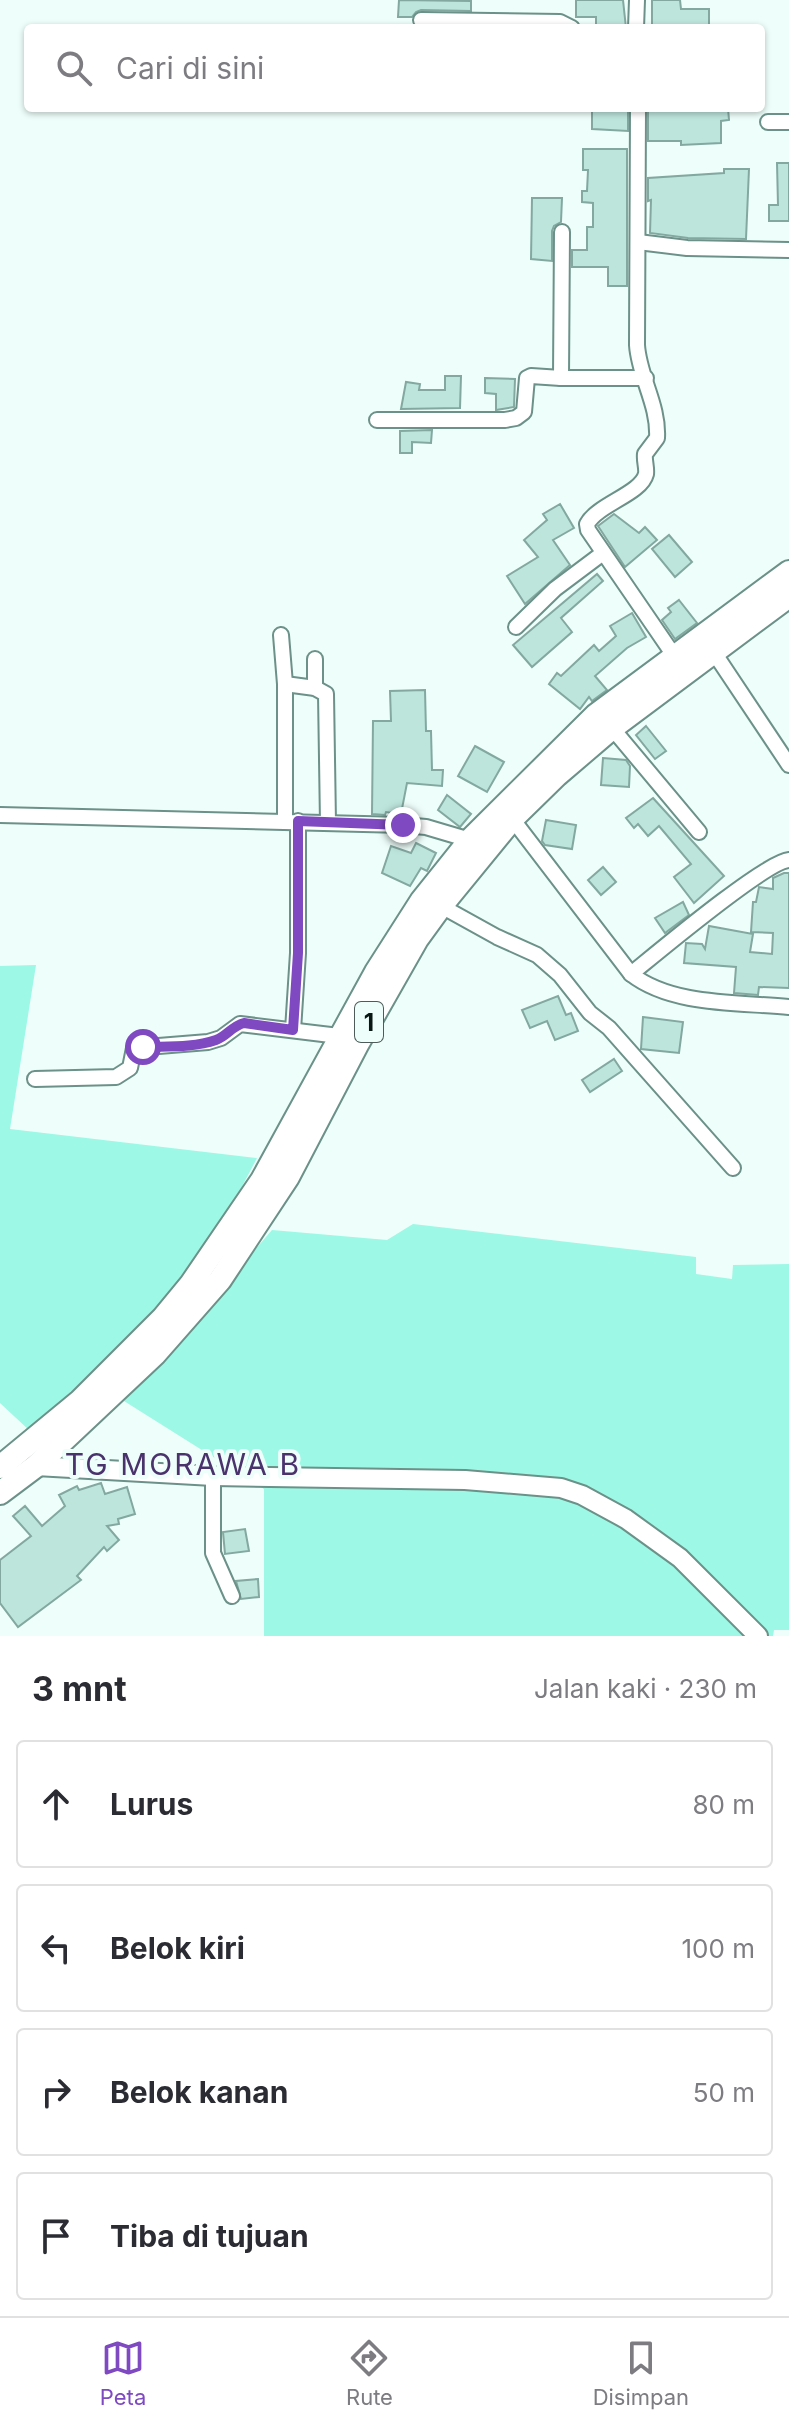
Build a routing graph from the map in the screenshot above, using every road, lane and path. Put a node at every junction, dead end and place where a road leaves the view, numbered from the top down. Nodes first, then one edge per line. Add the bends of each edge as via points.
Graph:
1 (637, 0) edge
2 (421, 20) dead end
3 (564, 24) edge
4 (636, 24) edge
5 (638, 112) edge
6 (768, 122) dead end
7 (789, 122) edge
8 (562, 232) dead end
9 (638, 242) junction
10 (789, 250) edge
11 (561, 378) junction
12 (646, 378) junction
13 (377, 420) dead end
14 (603, 553) junction
15 (789, 572) edge
16 (789, 596) edge
17 (516, 627) dead end
18 (281, 635) dead end
19 (713, 651) junction
20 (675, 657) junction
21 (315, 659) dead end
22 (285, 684) junction
23 (315, 688) junction
24 (612, 728) junction
25 (789, 765) edge
26 (507, 812) junction
27 (0, 815) edge
28 (291, 821) junction
29 (328, 823) junction
30 (699, 832) dead end
31 (470, 840) junction
32 (789, 860) edge
33 (441, 906) junction
34 (631, 974) junction
35 (789, 1007) edge
36 (293, 1030) junction
37 (339, 1036) junction
38 (35, 1079) dead end
39 (733, 1168) dead end
40 (36, 1466) junction
41 (0, 1467) edge
42 (213, 1476) junction
43 (0, 1493) edge
44 (232, 1596) dead end
45 (758, 1636) edge

1 - 4 street
2 - 3 street
5 - 9 street
6 - 7 street
8 - 11 street
9 - 10 street
9 - 12 street via 638,362
11 - 12 street
11 - 13 street via 529,376 524,412 516,418
12 - 14 street via 657,438 645,454 640,484 587,524
14 - 17 street
14 - 20 street
15 - 20 highway, 1
16 - 19 highway, 1
18 - 22 street
19 - 24 highway, 1
19 - 25 street
20 - 26 highway, 1 via 596,715
21 - 23 street
22 - 23 street
22 - 28 street
23 - 29 street via 326,694
24 - 26 highway, 1
24 - 30 street
26 - 31 highway, 1
26 - 33 highway, 1
26 - 34 street
27 - 28 street
28 - 29 street
28 - 36 street via 298,953
29 - 31 street via 426,827
31 - 37 highway, 1 via 422,900
32 - 34 street via 745,885
33 - 39 street via 529,950 560,975
33 - 40 highway, 1 via 382,999 288,1177 220,1280 155,1354
34 - 35 street via 646,986 677,996
36 - 37 street
36 - 38 street via 240,1024 208,1042 134,1048 130,1068 116,1077
37 - 41 highway, 1 via 262,1180 191,1284 80,1401
40 - 42 street
40 - 43 highway, 1
42 - 44 street via 213,1553
42 - 45 street via 454,1480 561,1488 590,1498 669,1550

